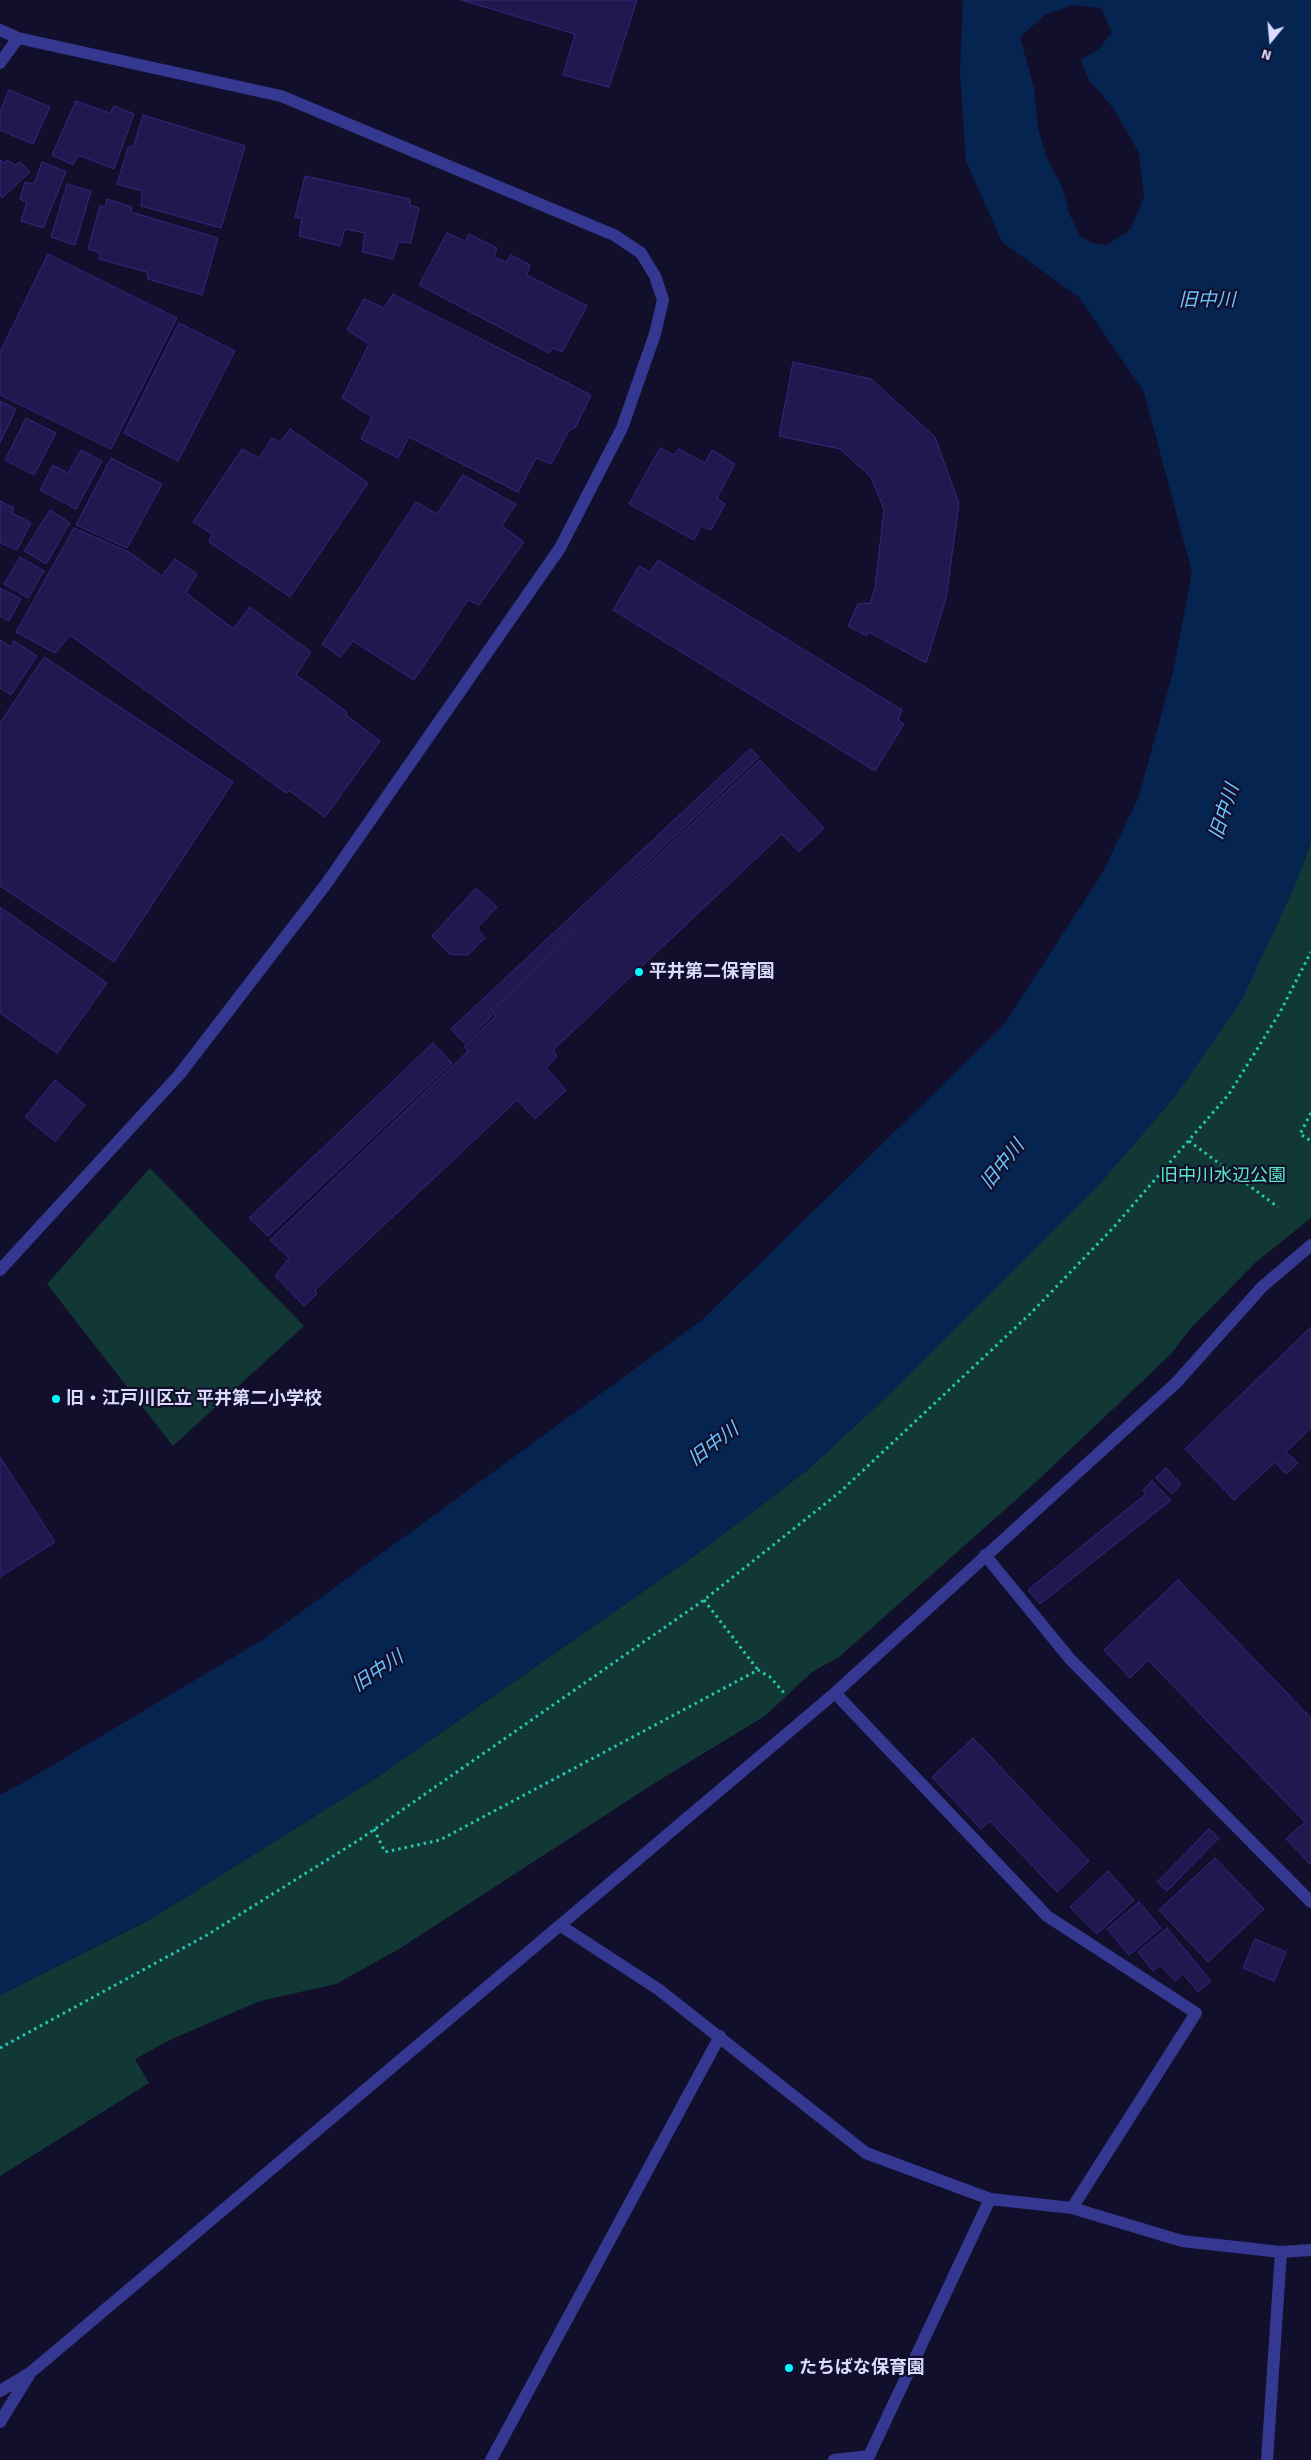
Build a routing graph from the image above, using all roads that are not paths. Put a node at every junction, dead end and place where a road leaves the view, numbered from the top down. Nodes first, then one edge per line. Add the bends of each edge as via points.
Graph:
1 (0, 30) edge
2 (18, 38) junction
3 (0, 62) edge
4 (1311, 1245) edge
5 (0, 1270) edge
6 (985, 1555) junction
7 (835, 1693) junction
8 (1311, 1902) edge
9 (561, 1926) junction
10 (720, 2036) junction
11 (990, 2199) junction
12 (1072, 2208) junction
13 (1311, 2250) edge
14 (1281, 2252) junction
15 (30, 2374) junction
16 (0, 2391) edge
17 (0, 2422) edge
18 (491, 2460) edge
19 (834, 2460) edge
20 (1267, 2460) edge

1 - 2 street
2 - 3 street
2 - 5 street via 281,96 614,235 640,253 655,276 663,300 655,334 622,428 560,548 326,884 180,1075
4 - 6 street via 1262,1287 1176,1383
6 - 7 street
6 - 8 street via 1070,1658
7 - 9 street
7 - 12 street via 1048,1916 1196,2013
9 - 10 street via 658,1989
9 - 15 street
10 - 11 street via 866,2153
10 - 18 street
11 - 12 street
11 - 19 street via 869,2456
12 - 14 street via 1182,2241
13 - 14 street
14 - 20 street
15 - 16 street
15 - 17 street

